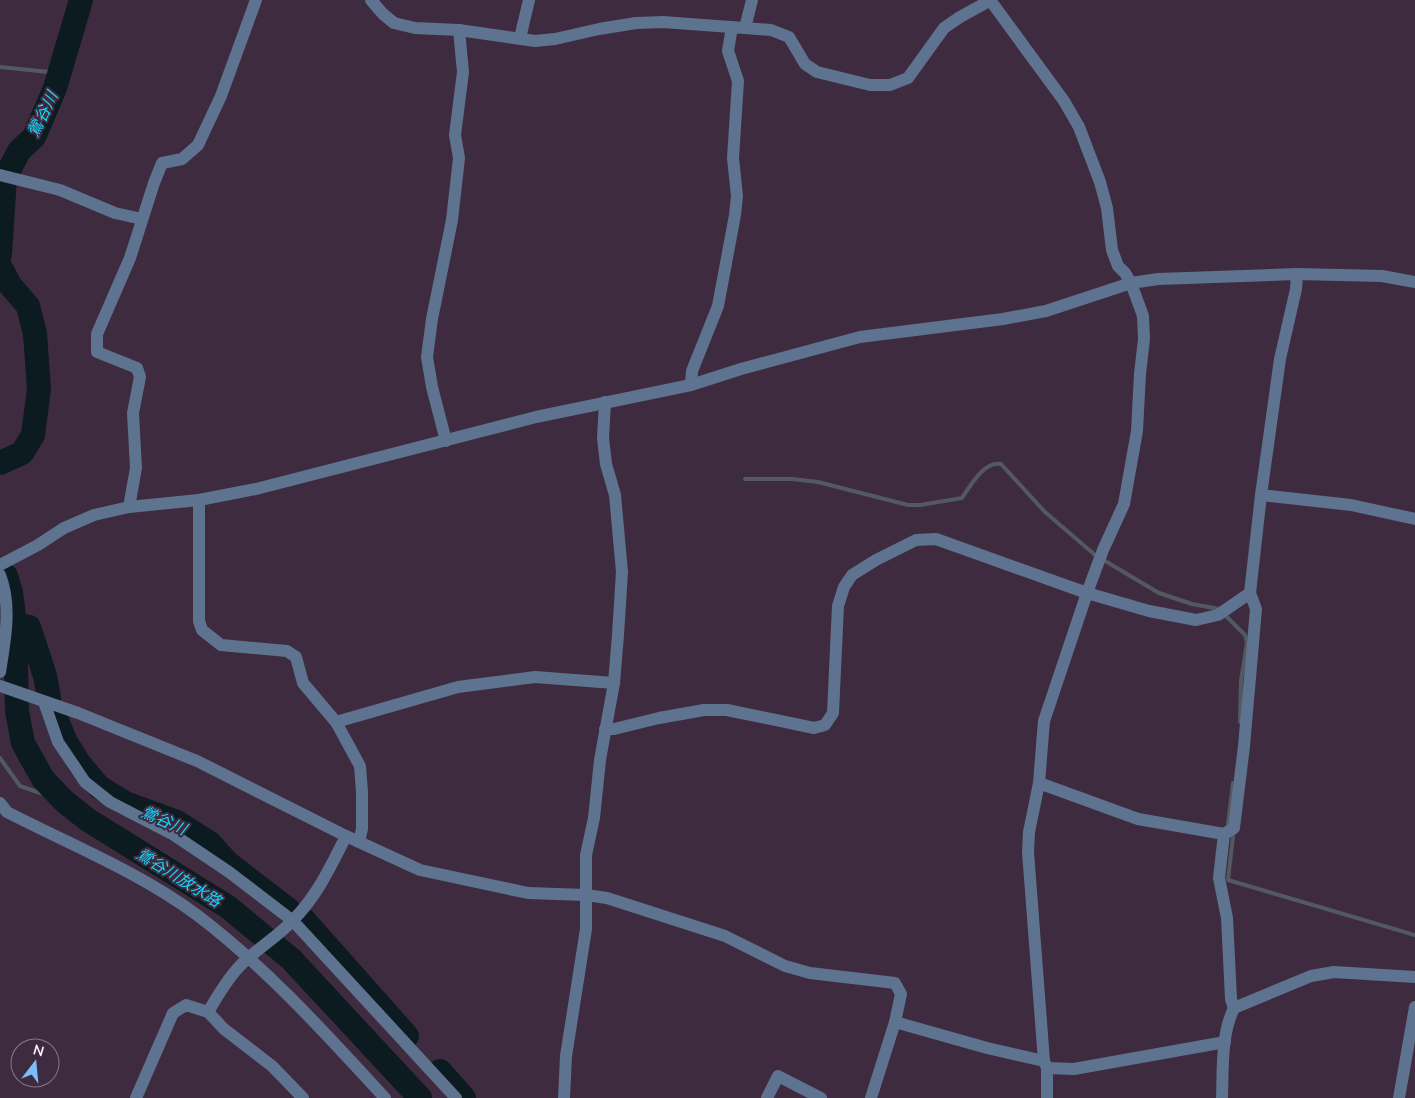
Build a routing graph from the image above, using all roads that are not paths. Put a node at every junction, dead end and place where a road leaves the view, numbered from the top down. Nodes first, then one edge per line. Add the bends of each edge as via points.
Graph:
1 (256, 0) edge
2 (371, 0) edge
3 (530, 0) edge
4 (752, 0) edge
5 (990, 0) edge
6 (732, 27) junction
7 (745, 28) junction
8 (459, 30) junction
9 (520, 38) junction
10 (0, 175) edge
11 (142, 219) junction
12 (1297, 274) junction
13 (1415, 282) edge
14 (1132, 283) junction
15 (691, 385) junction
16 (605, 402) junction
17 (446, 441) junction
18 (1261, 495) junction
19 (199, 500) junction
20 (129, 507) junction
21 (1415, 519) edge
22 (0, 565) edge
23 (0, 575) edge
24 (1086, 593) junction
25 (1250, 593) junction
26 (0, 672) edge
27 (614, 683) junction
28 (3, 687) edge
29 (40, 700) junction
30 (336, 722) junction
31 (605, 729) junction
32 (1039, 783) junction
33 (0, 804) edge
34 (1229, 831) junction
35 (346, 836) junction
36 (360, 842) junction
37 (586, 894) junction
38 (290, 923) junction
39 (251, 956) junction
40 (1415, 976) edge
41 (1415, 1007) edge
42 (1234, 1008) junction
43 (208, 1012) junction
44 (895, 1022) junction
45 (1225, 1042) junction
46 (1046, 1065) junction
47 (136, 1098) edge
48 (303, 1098) edge
49 (385, 1098) edge
50 (456, 1098) edge
51 (564, 1098) edge
52 (767, 1098) edge
53 (821, 1098) edge
54 (871, 1098) edge
55 (1048, 1098) edge
56 (1222, 1098) edge
57 (1399, 1098) edge

1 - 11 street via 221,96 198,145 182,159 162,163
2 - 8 street via 394,23 415,28
3 - 9 street
4 - 7 street
5 - 7 street via 944,28 908,78 890,85 870,85 817,72 805,64 789,37 771,30
5 - 14 street via 1064,101 1079,127 1107,208 1112,250 1118,266
6 - 7 street
6 - 9 street via 636,23 555,39
6 - 15 street via 728,51 738,82 732,158 737,196 735,216 718,306 692,371
8 - 9 street
8 - 17 street via 463,72 455,135 460,158 427,357
10 - 11 street via 60,190 115,213
11 - 20 street via 130,258 97,334 97,352 137,368 140,377 133,412 136,468
12 - 13 street via 1382,276
12 - 14 street via 1167,278
12 - 18 street via 1280,359
14 - 15 street via 1003,319 841,341
14 - 24 street via 1143,316 1144,339 1137,431 1124,504
15 - 16 street
16 - 17 street
16 - 27 street via 603,438 614,495 622,572
17 - 19 street via 256,489
18 - 21 street via 1351,505
18 - 25 street
19 - 20 street
19 - 30 street via 198,621 202,630 221,645 287,651 296,657 303,683
20 - 22 street via 94,515 64,528
23 - 26 street via 6,596 7,630
24 - 25 street via 1196,620 1222,612
24 - 31 street via 936,539 916,540 852,575 844,587 838,606 833,713 825,725 814,728 727,710 704,710
24 - 32 street via 1044,721
25 - 34 street via 1256,609 1244,746
27 - 30 street via 535,677 487,683
27 - 31 street
28 - 29 street
29 - 35 street via 197,761
29 - 38 street via 58,742 85,782 110,802 174,835 229,872
30 - 36 street via 360,766
31 - 37 street via 586,855
32 - 34 street via 1138,819
32 - 46 street via 1028,852
33 - 39 street via 14,816 139,878 197,915
34 - 42 street via 1219,878 1227,918
35 - 36 street
35 - 38 street via 327,876
36 - 37 street via 420,870 528,893
37 - 44 street via 725,936 802,971 895,983 901,994
37 - 51 street via 586,929 566,1056
38 - 39 street
38 - 50 street
39 - 43 street via 222,988
39 - 49 street
40 - 42 street via 1334,972 1311,976
41 - 57 street
42 - 45 street
43 - 47 street via 186,1006 173,1013
43 - 48 street via 224,1029 272,1066
44 - 46 street
44 - 54 street
45 - 46 street via 1074,1069
45 - 56 street
46 - 55 street
52 - 53 street via 778,1076

